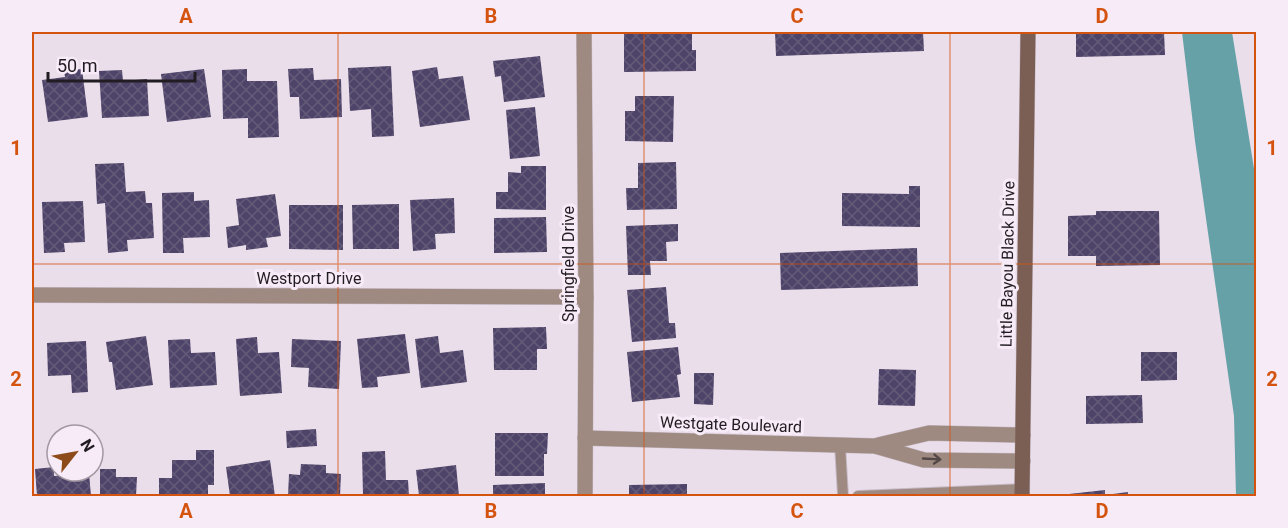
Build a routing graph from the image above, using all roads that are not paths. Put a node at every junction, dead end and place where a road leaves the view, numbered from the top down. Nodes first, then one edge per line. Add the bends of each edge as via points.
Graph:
1 (584, 32) edge
2 (1028, 32) edge
3 (32, 295) edge
4 (586, 297) junction
5 (1023, 435) junction
6 (585, 438) junction
7 (840, 445) junction
8 (875, 446) junction
9 (1023, 461) junction
10 (1022, 493) edge
11 (585, 496) edge
12 (843, 496) edge
13 (858, 496) edge

1 - 4 street, Springfield Drive
2 - 5 main road, Little Bayou Black Drive
3 - 4 street, Westport Drive
4 - 6 street, Springfield Drive
5 - 8 street, Westgate Boulevard via 929,433
5 - 9 main road, Little Bayou Black Drive
6 - 7 street, Westgate Boulevard
6 - 11 street, Springfield Drive
7 - 8 street, Westgate Boulevard
7 - 12 lane
8 -> 9 street, Westgate Boulevard via 924,460
9 - 10 main road, Little Bayou Black Drive
10 - 13 lane

